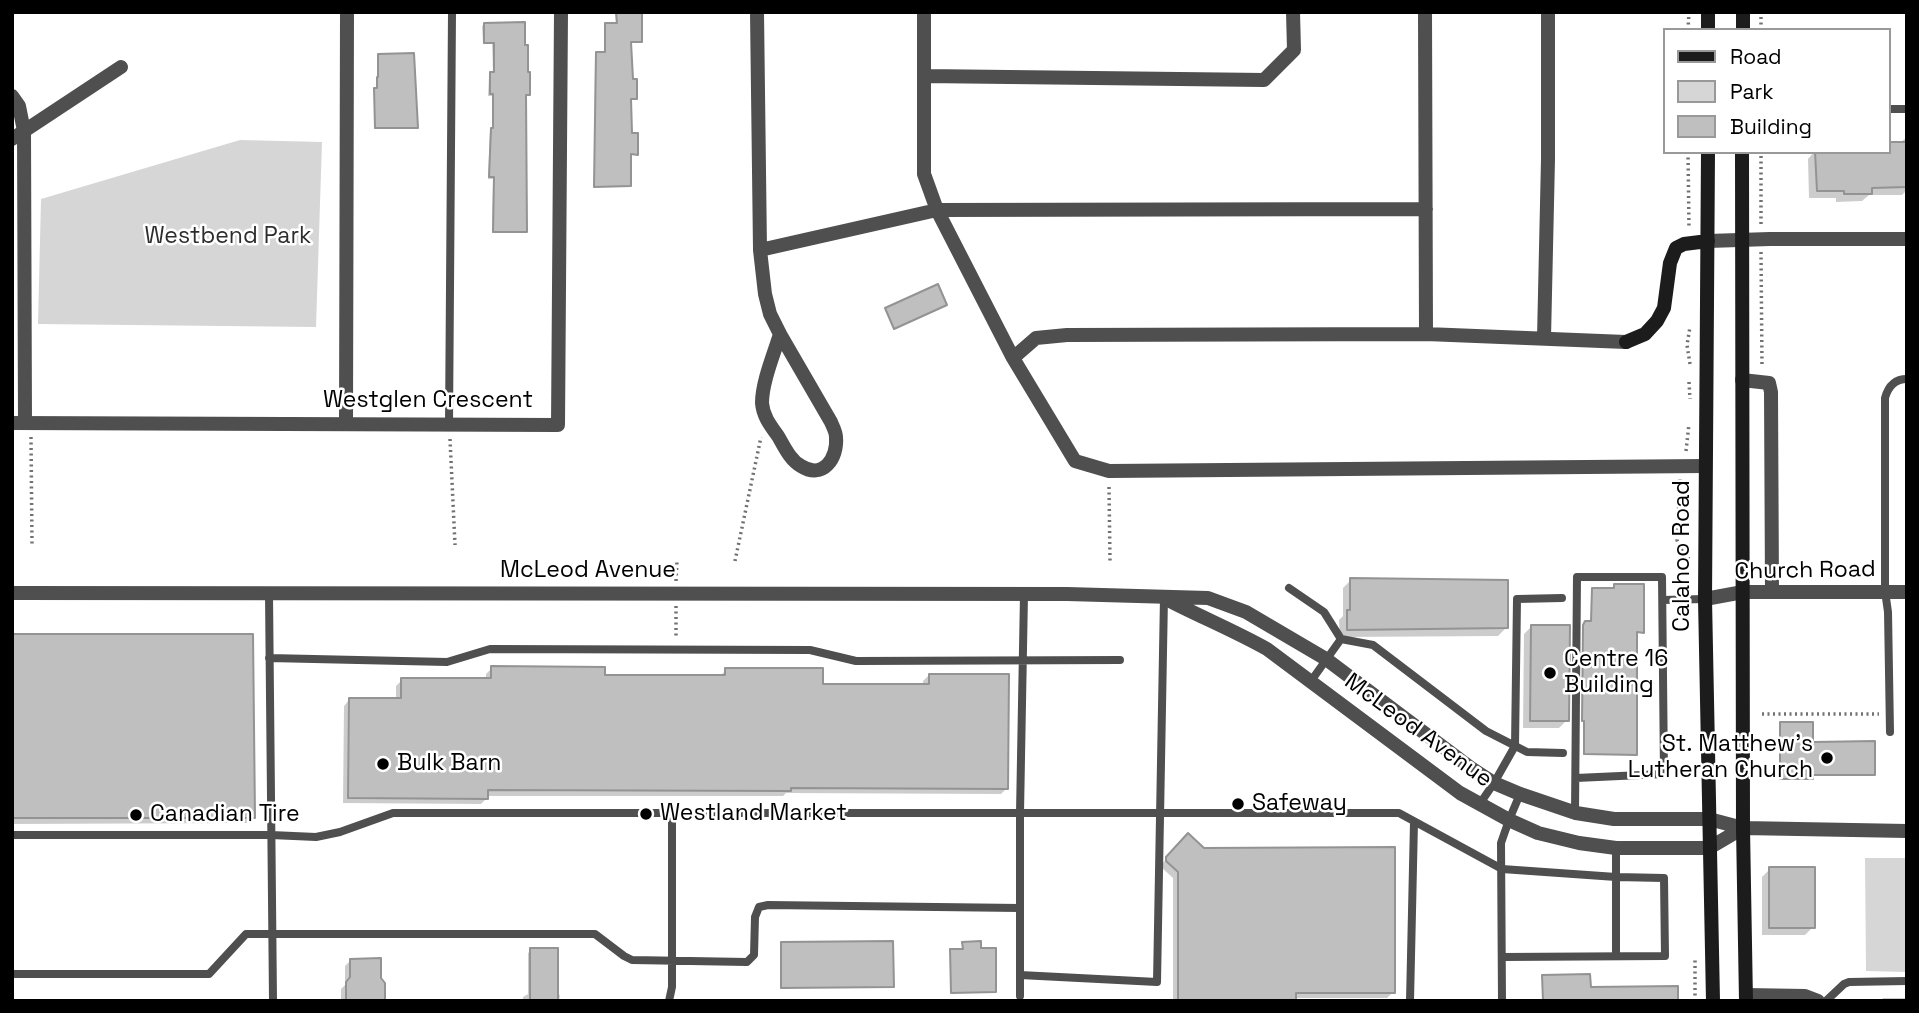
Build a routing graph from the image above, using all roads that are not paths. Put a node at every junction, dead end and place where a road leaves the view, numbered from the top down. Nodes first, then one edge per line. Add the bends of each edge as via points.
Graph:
1 (347, 12) edge
2 (452, 12) edge
3 (561, 12) edge
4 (757, 12) edge
5 (924, 12) edge
6 (1293, 12) edge
7 (1425, 12) edge
8 (1548, 12) edge
9 (121, 67) dead end
10 (924, 76) junction
11 (12, 96) edge
12 (18, 135) edge
13 (1708, 154) edge
14 (1742, 154) edge
15 (1426, 209) junction
16 (937, 210) junction
17 (1742, 239) junction
18 (1907, 239) edge
19 (1708, 241) junction
20 (760, 250) junction
21 (780, 334) junction
22 (1426, 334) junction
23 (1544, 338) junction
24 (1626, 342) joint
25 (1013, 358) junction
26 (1907, 379) edge
27 (1742, 380) junction
28 (18, 423) edge
29 (346, 424) junction
30 (449, 424) junction
31 (1705, 466) junction
32 (1289, 588) dead end
33 (1772, 591) junction
34 (1885, 591) junction
35 (1743, 592) junction
36 (1907, 592) edge
37 (12, 593) edge
38 (269, 594) junction
39 (1024, 594) junction
40 (1164, 597) junction
41 (1562, 598) dead end
42 (1705, 599) junction
43 (1663, 600) junction
44 (1340, 639) junction
45 (269, 658) junction
46 (1326, 659) junction
47 (1120, 660) dead end
48 (1023, 661) junction
49 (1311, 681) junction
50 (1890, 732) dead end
51 (1515, 746) junction
52 (1563, 753) dead end
53 (1576, 778) junction
54 (1494, 783) junction
55 (1520, 794) junction
56 (1479, 805) junction
57 (672, 812) junction
58 (1020, 813) junction
59 (1160, 813) junction
60 (1576, 813) junction
61 (1709, 819) junction
62 (1508, 820) junction
63 (1414, 821) junction
64 (1743, 828) junction
65 (1907, 831) edge
66 (12, 835) edge
67 (271, 835) junction
68 (1616, 848) junction
69 (1709, 848) junction
70 (1502, 869) junction
71 (1616, 877) junction
72 (1020, 908) junction
73 (272, 934) junction
74 (1616, 956) junction
75 (1502, 957) junction
76 (672, 961) junction
77 (12, 974) edge
78 (1020, 975) junction
79 (1907, 981) edge
80 (1020, 996) dead end
81 (1746, 998) edge
82 (273, 1001) edge
83 (672, 1001) edge
84 (1410, 1001) edge
85 (1502, 1001) edge
86 (1713, 1001) edge
87 (1818, 1001) edge
88 (1826, 1001) edge

1 - 29 street
2 - 30 lane
3 - 30 street, Westglen Crescent via 558,425
4 - 20 street
5 - 10 street
6 - 10 street via 1294,50 1264,80
7 - 15 street
8 - 23 street
9 - 12 street
10 - 16 street via 924,174
11 - 12 street via 19,106
12 - 28 street
13 - 19 main road, Calahoo Road
14 - 17 main road
15 - 16 street
15 - 22 street
16 - 20 street
16 - 25 street
17 - 18 street
17 - 19 street
17 - 27 main road
19 - 24 main road via 1676,248 1664,308 1645,334
19 - 31 main road, Calahoo Road
20 - 21 street via 765,294
21 - 21 street via 762,394 765,417 799,466 826,468 836,435
22 - 23 street
22 - 25 street via 1067,335 1036,338
23 - 24 street
25 - 31 street via 1075,461 1109,471
26 - 34 lane via 1887,388 1885,398
27 - 33 street via 1769,383 1771,393
27 - 35 main road
28 - 29 street, Westglen Crescent
29 - 30 street, Westglen Crescent
31 - 42 main road, Calahoo Road
32 - 44 lane via 1324,612
33 - 34 street, Church Road
33 - 35 street, Church Road
34 - 36 street, Church Road
34 - 50 lane
35 - 42 street, Church Road
35 - 64 main road
37 - 38 street, McLeod Avenue
38 - 39 street, McLeod Avenue
38 - 45 lane
39 - 40 street, McLeod Avenue
39 - 48 lane
40 - 46 street, McLeod Avenue via 1208,598 1247,612
40 - 49 street, McLeod Avenue via 1267,649
40 - 59 lane
41 - 51 lane via 1517,599
42 - 43 lane
42 - 61 main road, Calahoo Road
43 - 53 lane via 1664,774
43 - 53 lane via 1662,577 1577,577
44 - 46 lane
44 - 51 lane via 1373,645 1486,731
45 - 48 lane via 447,662 490,649 810,650 856,661
45 - 67 lane
46 - 49 lane
46 - 54 street, McLeod Avenue
47 - 48 lane
48 - 58 lane
49 - 56 street, McLeod Avenue
51 - 52 lane via 1527,752
51 - 54 lane
53 - 60 lane
54 - 55 street, McLeod Avenue
54 - 56 lane
55 - 60 street, McLeod Avenue
55 - 62 lane
56 - 62 street, McLeod Avenue
57 - 58 lane
57 - 67 lane via 393,813 316,837
57 - 76 lane
58 - 59 lane
58 - 72 lane
59 - 63 lane via 1399,813
59 - 78 lane via 1157,982
60 - 61 street, McLeod Avenue via 1614,819
61 - 64 street, McLeod Avenue
61 - 69 main road, Calahoo Road
62 - 68 street, McLeod Avenue via 1538,833
62 - 70 lane via 1501,844
63 - 70 lane
63 - 84 lane
64 - 65 street, McLeod Avenue
64 - 69 street
64 - 81 main road
66 - 67 lane
67 - 73 lane
68 - 69 street, McLeod Avenue
68 - 71 lane
69 - 86 main road, Calahoo Road
70 - 71 lane
70 - 75 lane
71 - 74 lane
71 - 74 lane via 1664,878 1665,956
72 - 76 lane via 768,905 759,907 755,917 754,955 747,962
72 - 78 lane
73 - 76 lane via 595,934 632,960
73 - 77 lane via 246,934 209,974
73 - 82 lane
74 - 75 lane
75 - 85 lane
76 - 83 lane
78 - 80 lane
79 - 88 lane via 1849,982
81 - 87 street via 1805,996

